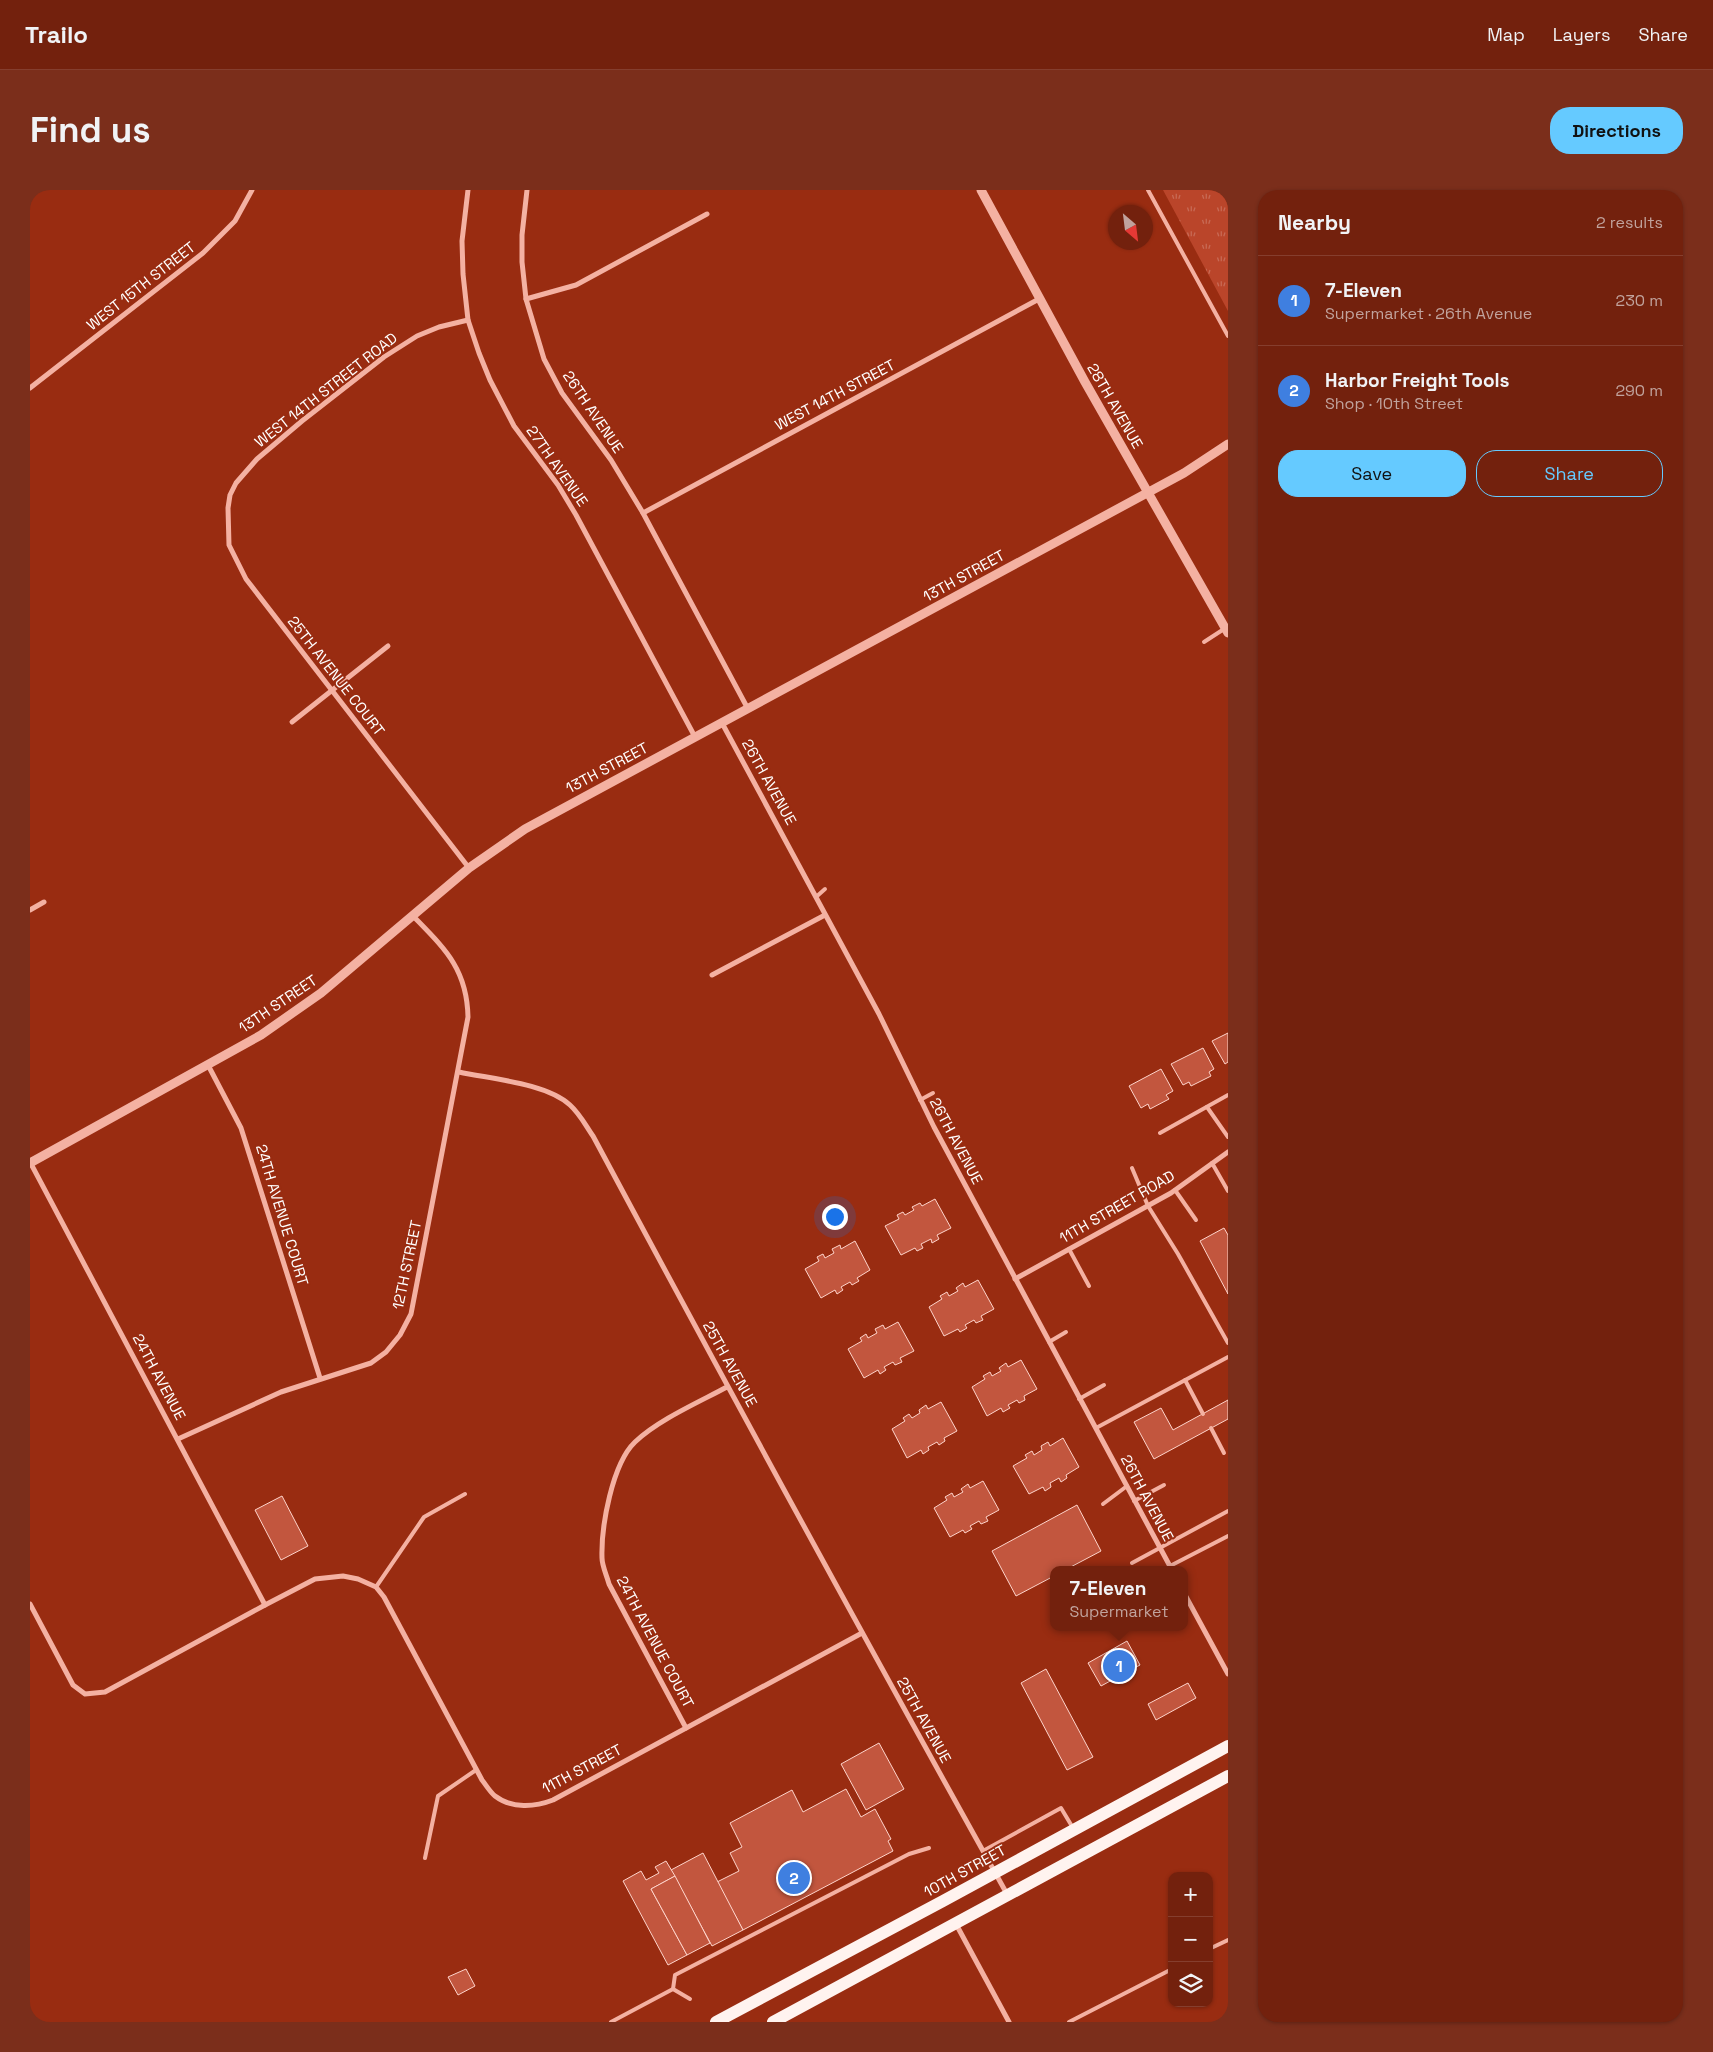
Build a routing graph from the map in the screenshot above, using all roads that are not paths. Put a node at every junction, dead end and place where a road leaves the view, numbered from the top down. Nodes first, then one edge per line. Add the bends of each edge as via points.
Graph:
1 (252, 190) edge
2 (468, 190) edge
3 (527, 190) edge
4 (981, 190) edge
5 (1148, 190) edge
6 (707, 214) dead end
7 (526, 299) junction
8 (1039, 299) junction
9 (468, 320) junction
10 (1228, 336) edge
11 (30, 388) edge
12 (1228, 444) edge
13 (236, 483) joint
14 (1148, 492) junction
15 (643, 513) junction
16 (1226, 631) edge
17 (1204, 642) dead end
18 (388, 646) dead end
19 (332, 690) junction
20 (748, 709) junction
21 (292, 722) dead end
22 (722, 723) junction
23 (695, 737) junction
24 (469, 868) junction
25 (825, 889) dead end
26 (816, 898) junction
27 (44, 902) dead end
28 (30, 910) edge
29 (411, 915) junction
30 (825, 915) junction
31 (712, 975) dead end
32 (208, 1064) junction
33 (459, 1072) junction
34 (933, 1093) dead end
35 (1228, 1095) edge
36 (920, 1100) junction
37 (1207, 1107) junction
38 (1160, 1133) dead end
39 (1228, 1136) edge
40 (1228, 1152) edge
41 (30, 1163) edge
42 (1212, 1163) junction
43 (1132, 1168) dead end
44 (1175, 1190) junction
45 (1228, 1191) edge
46 (1148, 1206) junction
47 (1196, 1220) dead end
48 (1069, 1249) junction
49 (1015, 1279) junction
50 (1089, 1286) dead end
51 (1066, 1332) dead end
52 (1049, 1342) junction
53 (1228, 1343) edge
54 (1228, 1357) edge
55 (320, 1378) junction
56 (1185, 1380) junction
57 (1104, 1385) dead end
58 (727, 1387) junction
59 (1079, 1398) junction
60 (1203, 1414) dead end
61 (1096, 1428) junction
62 (1211, 1428) dead end
63 (178, 1440) junction
64 (1224, 1453) dead end
65 (1164, 1485) dead end
66 (1127, 1486) junction
67 (465, 1494) dead end
68 (1134, 1501) junction
69 (1103, 1504) dead end
70 (1228, 1511) edge
71 (1228, 1536) edge
72 (1160, 1548) junction
73 (1132, 1563) dead end
74 (1170, 1566) edge
75 (1175, 1566) edge
76 (376, 1587) junction
77 (1188, 1600) edge
78 (30, 1604) edge
79 (265, 1604) junction
80 (862, 1633) junction
81 (1228, 1674) edge
82 (686, 1728) junction
83 (1228, 1746) edge
84 (476, 1770) junction
85 (1228, 1776) edge
86 (1074, 1830) junction
87 (930, 1848) dead end
88 (983, 1851) junction
89 (425, 1858) dead end
90 (995, 1873) junction
91 (1008, 1896) junction
92 (956, 1924) junction
93 (1228, 1940) edge
94 (1213, 1948) edge
95 (1168, 1971) edge
96 (674, 1989) junction
97 (690, 1999) dead end
98 (610, 2022) edge
99 (716, 2022) edge
100 (773, 2022) edge
101 (1009, 2022) edge
102 (1069, 2022) edge

1 - 11 street, WEST 15TH STREET via 235,221 203,253
2 - 9 street, 27TH AVENUE via 462,241
3 - 7 street, 26TH AVENUE via 522,235
4 - 8 street, 28TH AVENUE
5 - 10 lane
6 - 7 street via 576,285
7 - 15 street, 26TH AVENUE via 544,359 562,393 611,460
8 - 14 street, 28TH AVENUE
8 - 15 street, WEST 14TH STREET
9 - 13 street, WEST 14TH STREET ROAD via 417,336 384,357 257,459
9 - 23 street, 27TH AVENUE via 490,380 514,426 576,515
12 - 14 street, 13TH STREET
13 - 19 street, 25TH AVENUE COURT via 230,495 228,527 229,545 237,564
14 - 16 street, 28TH AVENUE
14 - 20 street, 13TH STREET
15 - 20 street, 26TH AVENUE
16 - 17 lane
18 - 19 street
19 - 21 street
19 - 24 street, 25TH AVENUE COURT
20 - 22 street, 13TH STREET
22 - 23 street, 13TH STREET
22 - 26 street, 26TH AVENUE
23 - 24 street, 13TH STREET via 525,829
24 - 29 street, 13TH STREET
25 - 26 lane
26 - 30 street, 26TH AVENUE
27 - 28 street
29 - 32 street, 13TH STREET via 321,993 261,1034
29 - 33 street via 445,950 465,986 468,1017
30 - 31 street
30 - 36 street, 26TH AVENUE via 879,1014
32 - 41 street, 13TH STREET
32 - 55 street, 24TH AVENUE COURT via 241,1128
33 - 55 street, 12TH STREET via 411,1314 400,1336 371,1363
33 - 58 street, 25TH AVENUE via 540,1089 555,1094 570,1105 593,1136
34 - 36 lane
35 - 37 lane
36 - 49 street, 26TH AVENUE
37 - 38 lane
37 - 39 lane
40 - 42 street, 11TH STREET ROAD
41 - 63 street, 24TH AVENUE
42 - 44 street, 11TH STREET ROAD
42 - 45 lane
43 - 46 lane
44 - 46 street, 11TH STREET ROAD
44 - 47 lane
46 - 48 street, 11TH STREET ROAD
46 - 53 lane
48 - 49 street, 11TH STREET ROAD
48 - 50 lane
49 - 52 street, 26TH AVENUE
51 - 52 lane
52 - 59 street, 26TH AVENUE
54 - 56 lane
55 - 63 street, 12TH STREET via 280,1392
56 - 60 lane
56 - 61 lane
57 - 59 lane
58 - 80 street, 25TH AVENUE
58 - 82 street, 24TH AVENUE COURT via 662,1423 634,1443 616,1472 606,1517 602,1559 609,1584
59 - 61 street, 26TH AVENUE
61 - 66 street, 26TH AVENUE
62 - 64 lane
63 - 79 street, 24TH AVENUE
65 - 68 lane
66 - 68 street, 26TH AVENUE
66 - 69 lane
67 - 76 lane via 424,1517
68 - 72 street, 26TH AVENUE
70 - 72 lane
71 - 75 lane
72 - 73 lane
72 - 74 street, 26TH AVENUE
76 - 79 street via 358,1578 343,1576 315,1579
76 - 84 street, 11TH STREET
77 - 81 street
78 - 79 street via 74,1685 85,1694 105,1692
80 - 82 street, 11TH STREET
80 - 88 street, 25TH AVENUE
82 - 84 street, 11TH STREET via 540,1805 524,1806 495,1796
83 - 86 main road, 10TH STREET
84 - 89 lane via 438,1796
85 - 91 main road
86 - 88 lane via 1061,1808
86 - 90 main road, 10TH STREET
87 - 96 lane via 909,1854 674,1975
88 - 90 street, 25TH AVENUE
90 - 91 street, 25TH AVENUE
90 - 99 main road, 10TH STREET
91 - 92 main road
92 - 100 main road
92 - 101 street
93 - 94 lane
95 - 102 lane
96 - 97 lane
96 - 98 lane

